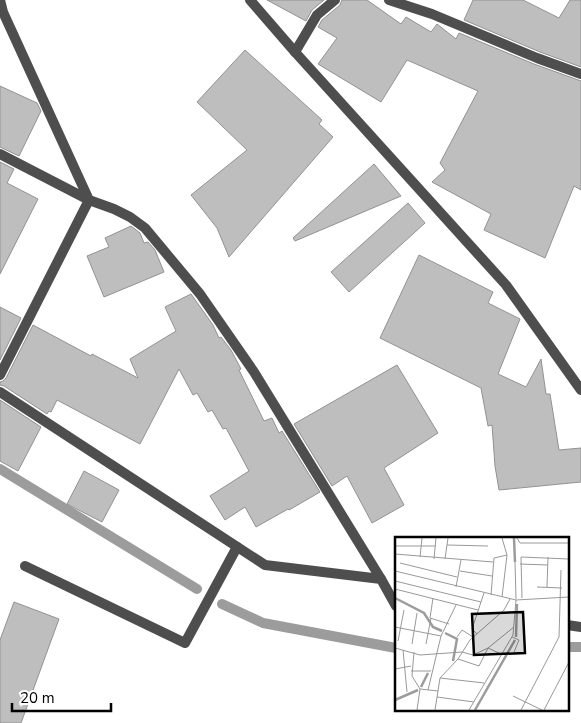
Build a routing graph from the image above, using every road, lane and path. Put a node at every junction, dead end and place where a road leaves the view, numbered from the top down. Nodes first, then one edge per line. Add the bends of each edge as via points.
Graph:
1 (0, 0) edge
2 (335, 0) edge
3 (389, 0) edge
4 (254, 2) edge
5 (295, 52) junction
6 (581, 74) edge
7 (0, 154) edge
8 (89, 200) junction
9 (0, 375) edge
10 (581, 390) edge
11 (0, 392) edge
12 (237, 547) junction
13 (26, 566) dead end
14 (381, 579) junction
15 (395, 604) edge
16 (568, 625) edge
17 (581, 627) edge

1 - 8 street
2 - 5 street via 317,15
3 - 6 street
4 - 5 street
5 - 10 street via 506,285
7 - 8 street
8 - 9 street
8 - 14 street via 114,209 145,228 200,294 254,372
11 - 12 street
12 - 13 street via 185,643
12 - 14 street via 265,565
14 - 15 street
16 - 17 street

